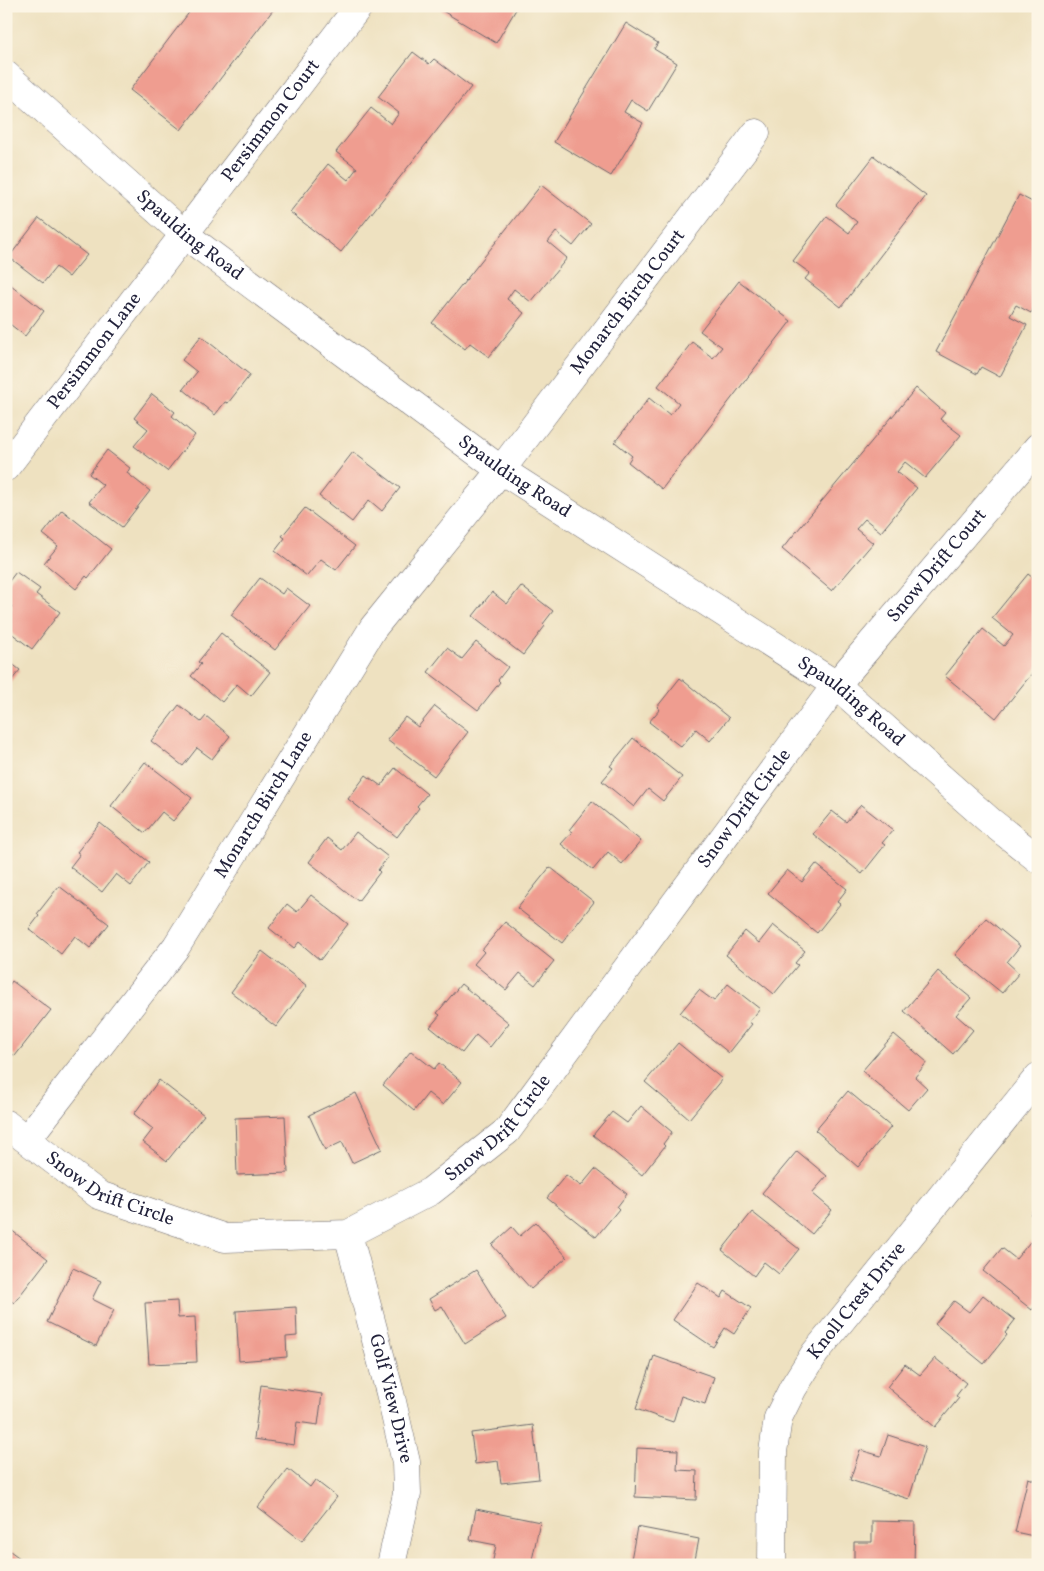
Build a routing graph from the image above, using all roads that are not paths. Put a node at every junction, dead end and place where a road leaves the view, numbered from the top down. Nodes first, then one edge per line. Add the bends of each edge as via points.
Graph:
1 (359, 6) edge
2 (6, 75) edge
3 (756, 133) dead end
4 (185, 235) junction
5 (1038, 447) edge
6 (6, 467) edge
7 (500, 470) junction
8 (836, 685) junction
9 (1038, 859) edge
10 (1038, 1077) edge
11 (16, 1132) edge
12 (348, 1234) junction
13 (391, 1565) edge
14 (772, 1565) edge

1 - 4 street, Persimmon Court
2 - 4 street, Spaulding Road
3 - 7 street, Monarch Birch Court
4 - 6 street, Persimmon Lane
4 - 7 street, Spaulding Road
5 - 8 street, Snow Drift Court
7 - 8 street, Spaulding Road
7 - 11 street, Monarch Birch Lane via 373,628 176,947
8 - 9 street, Spaulding Road via 990,821
8 - 12 street, Snow Drift Circle via 507,1131 431,1191
10 - 14 street, Knoll Crest Drive via 815,1353 793,1388 778,1418 773,1452
11 - 12 street, Snow Drift Circle via 99,1195 225,1238
12 - 13 street, Golf View Drive via 406,1462 407,1494

